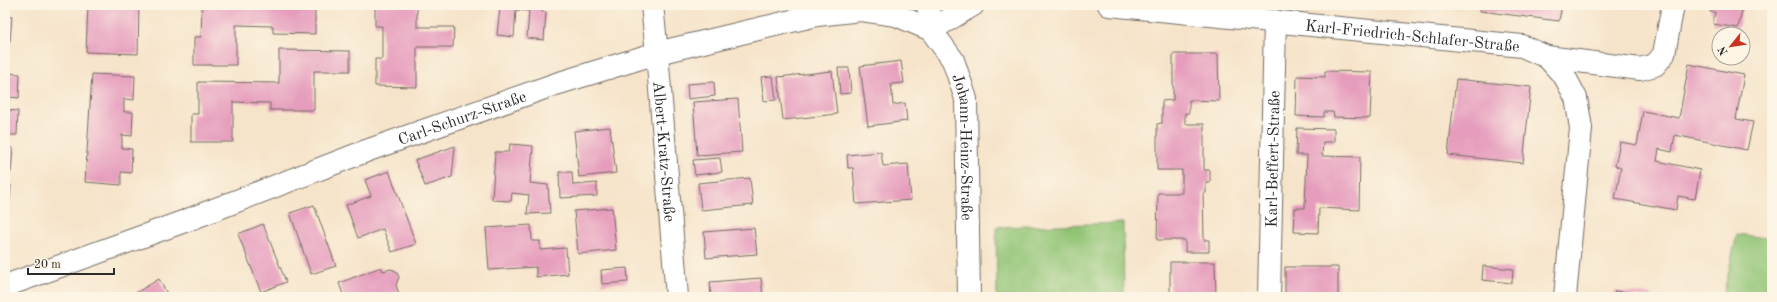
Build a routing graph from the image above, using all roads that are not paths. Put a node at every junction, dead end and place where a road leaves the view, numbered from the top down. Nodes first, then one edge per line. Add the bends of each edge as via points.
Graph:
1 (652, 5) edge
2 (928, 5) edge
3 (974, 5) edge
4 (1109, 5) edge
5 (1673, 5) edge
6 (1275, 21) junction
7 (931, 30) junction
8 (657, 53) junction
9 (1546, 57) junction
10 (5, 286) edge
11 (677, 297) edge
12 (969, 297) edge
13 (1269, 297) edge
14 (1565, 297) edge

1 - 8 street, Albert-Kratz-Straße
2 - 7 street, Johann-Heinz-Straße
3 - 7 street
4 - 6 street, Karl-Friedrich-Schlafer-Straße
5 - 9 street, Karl-Friedrich-Schlafer-Straße via 1664,54 1655,66 1640,69
6 - 9 street, Karl-Friedrich-Schlafer-Straße via 1522,46
6 - 13 street, Karl-Beffert-Straße
7 - 8 street, Carl-Schurz-Straße via 896,15 860,10 817,15
7 - 12 street, Johann-Heinz-Straße via 953,60 966,99
8 - 10 street, Carl-Schurz-Straße via 556,84 366,151 185,221
8 - 11 street, Albert-Kratz-Straße
9 - 14 street, Karl-Friedrich-Schlafer-Straße via 1565,77 1576,98 1581,128

